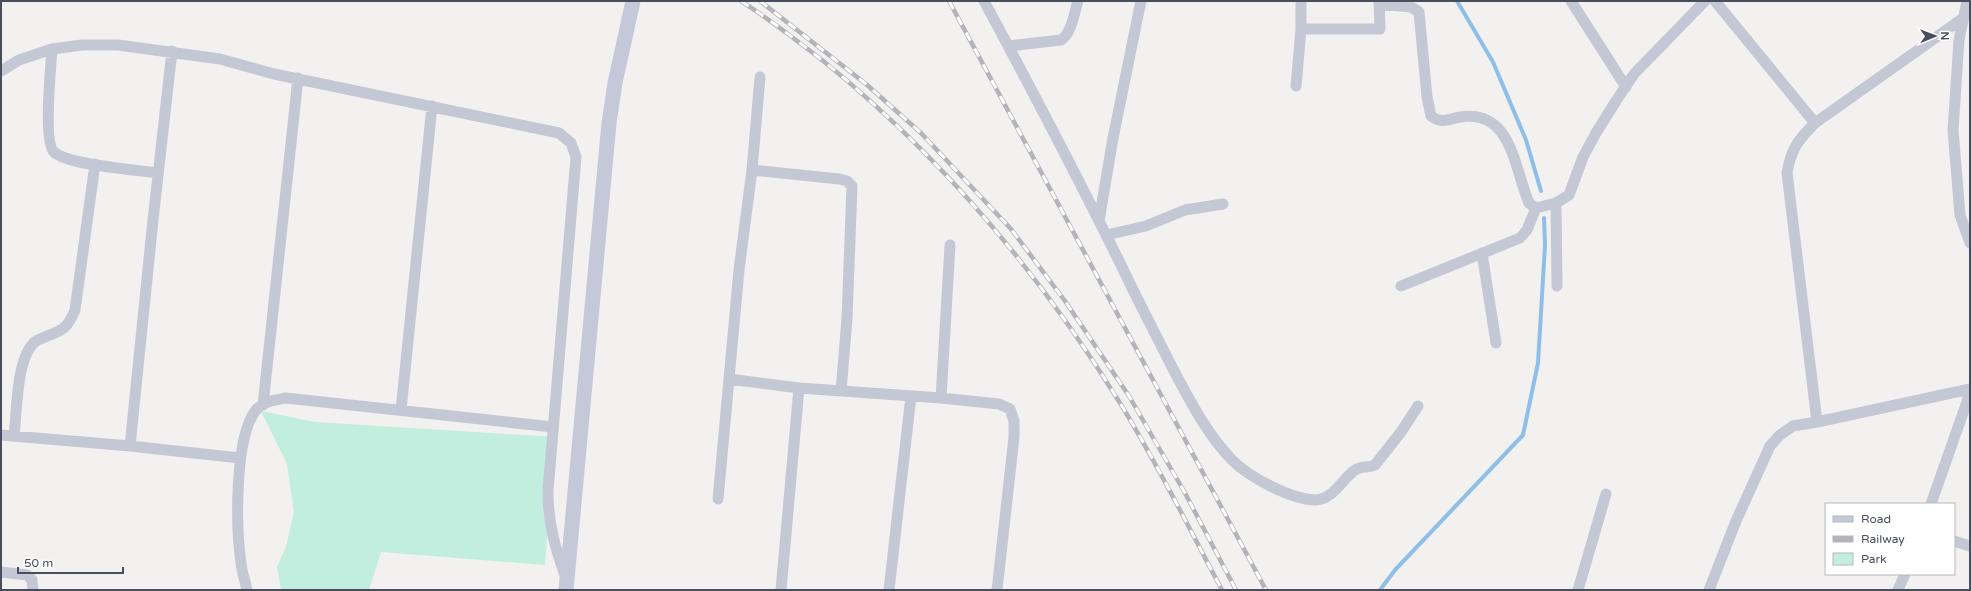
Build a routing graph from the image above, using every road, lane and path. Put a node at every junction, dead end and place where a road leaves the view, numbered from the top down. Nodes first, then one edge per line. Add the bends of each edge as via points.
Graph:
1 (633, 1) edge
2 (984, 1) edge
3 (1078, 1) edge
4 (1141, 1) edge
5 (1301, 1) edge
6 (1571, 1) edge
7 (1705, 1) edge
8 (1715, 1) edge
9 (1966, 1) edge
10 (1379, 2) edge
11 (1962, 19) junction
12 (1301, 29) junction
13 (1008, 46) junction
14 (52, 49) junction
15 (172, 52) junction
16 (1, 71) edge
17 (760, 77) dead end
18 (298, 78) junction
19 (1296, 86) dead end
20 (1626, 87) junction
21 (432, 106) junction
22 (1815, 123) junction
23 (95, 164) junction
24 (752, 170) junction
25 (158, 173) junction
26 (1556, 203) junction
27 (1223, 204) dead end
28 (1536, 208) junction
29 (1099, 222) junction
30 (1106, 235) junction
31 (1970, 243) edge
32 (950, 245) dead end
33 (1482, 253) junction
34 (1401, 286) dead end
35 (1557, 286) dead end
36 (1496, 343) dead end
37 (729, 379) junction
38 (798, 388) junction
39 (1970, 389) edge
40 (841, 391) junction
41 (1970, 393) edge
42 (911, 396) junction
43 (941, 398) junction
44 (263, 405) junction
45 (1418, 406) dead end
46 (401, 410) junction
47 (1817, 422) junction
48 (553, 427) junction
49 (1, 435) edge
50 (14, 436) junction
51 (130, 446) junction
52 (240, 458) junction
53 (1606, 494) dead end
54 (718, 499) dead end
55 (1931, 503) edge
56 (1955, 541) edge
57 (1970, 546) edge
58 (1, 572) edge
59 (1905, 575) edge
60 (567, 586) edge
61 (33, 590) edge
62 (247, 590) edge
63 (781, 590) edge
64 (889, 590) edge
65 (997, 590) edge
66 (1578, 590) edge
67 (1709, 590) edge
68 (1898, 590) edge

1 - 60 street via 615,83 608,136
2 - 13 street
3 - 13 street via 1071,26 1061,40
4 - 29 street
5 - 12 street
6 - 20 street
7 - 20 street via 1634,74
8 - 22 street
9 - 11 street
10 - 12 street via 1380,29
10 - 28 street via 1411,7 1419,12 1431,116 1440,121 1476,117 1494,123 1508,146 1529,203
11 - 22 street
11 - 31 street via 1953,130 1960,215
12 - 19 street
13 - 29 street
14 - 15 street via 82,45 118,45
14 - 16 street via 19,60
14 - 23 street via 49,144 53,152 62,157
15 - 18 street via 220,59
15 - 25 street
17 - 24 street
18 - 21 street
18 - 44 street
20 - 26 street via 1583,157 1569,195
21 - 46 street
21 - 48 street via 559,133 571,143 576,156
22 - 47 street via 1798,140 1790,156 1787,173
23 - 25 street
23 - 50 street via 75,310 62,331 37,340 25,355
24 - 37 street
24 - 40 street via 839,179 852,186 848,311
25 - 51 street
26 - 28 street
26 - 35 street
27 - 30 street via 1185,210 1146,226
28 - 33 street via 1520,238
29 - 30 street
30 - 45 street via 1150,325 1202,420 1232,460 1263,482 1308,498 1319,499 1328,496 1354,471 1375,465
32 - 43 street
33 - 34 street
33 - 36 street
37 - 38 street
37 - 54 street
38 - 40 street
38 - 63 street
39 - 47 street
40 - 42 street
41 - 55 street
42 - 43 street
42 - 64 street
43 - 65 street via 999,404 1012,413 1014,438 1011,477
44 - 46 street via 270,400 286,398
44 - 52 street via 256,410 246,430
46 - 48 street
47 - 67 street via 1793,426 1770,446 1736,521
48 - 60 street via 548,513
49 - 50 street
50 - 51 street
51 - 52 street
52 - 62 street via 238,509 241,563
53 - 66 street
56 - 57 street
58 - 61 street via 27,575 32,580
59 - 68 street

